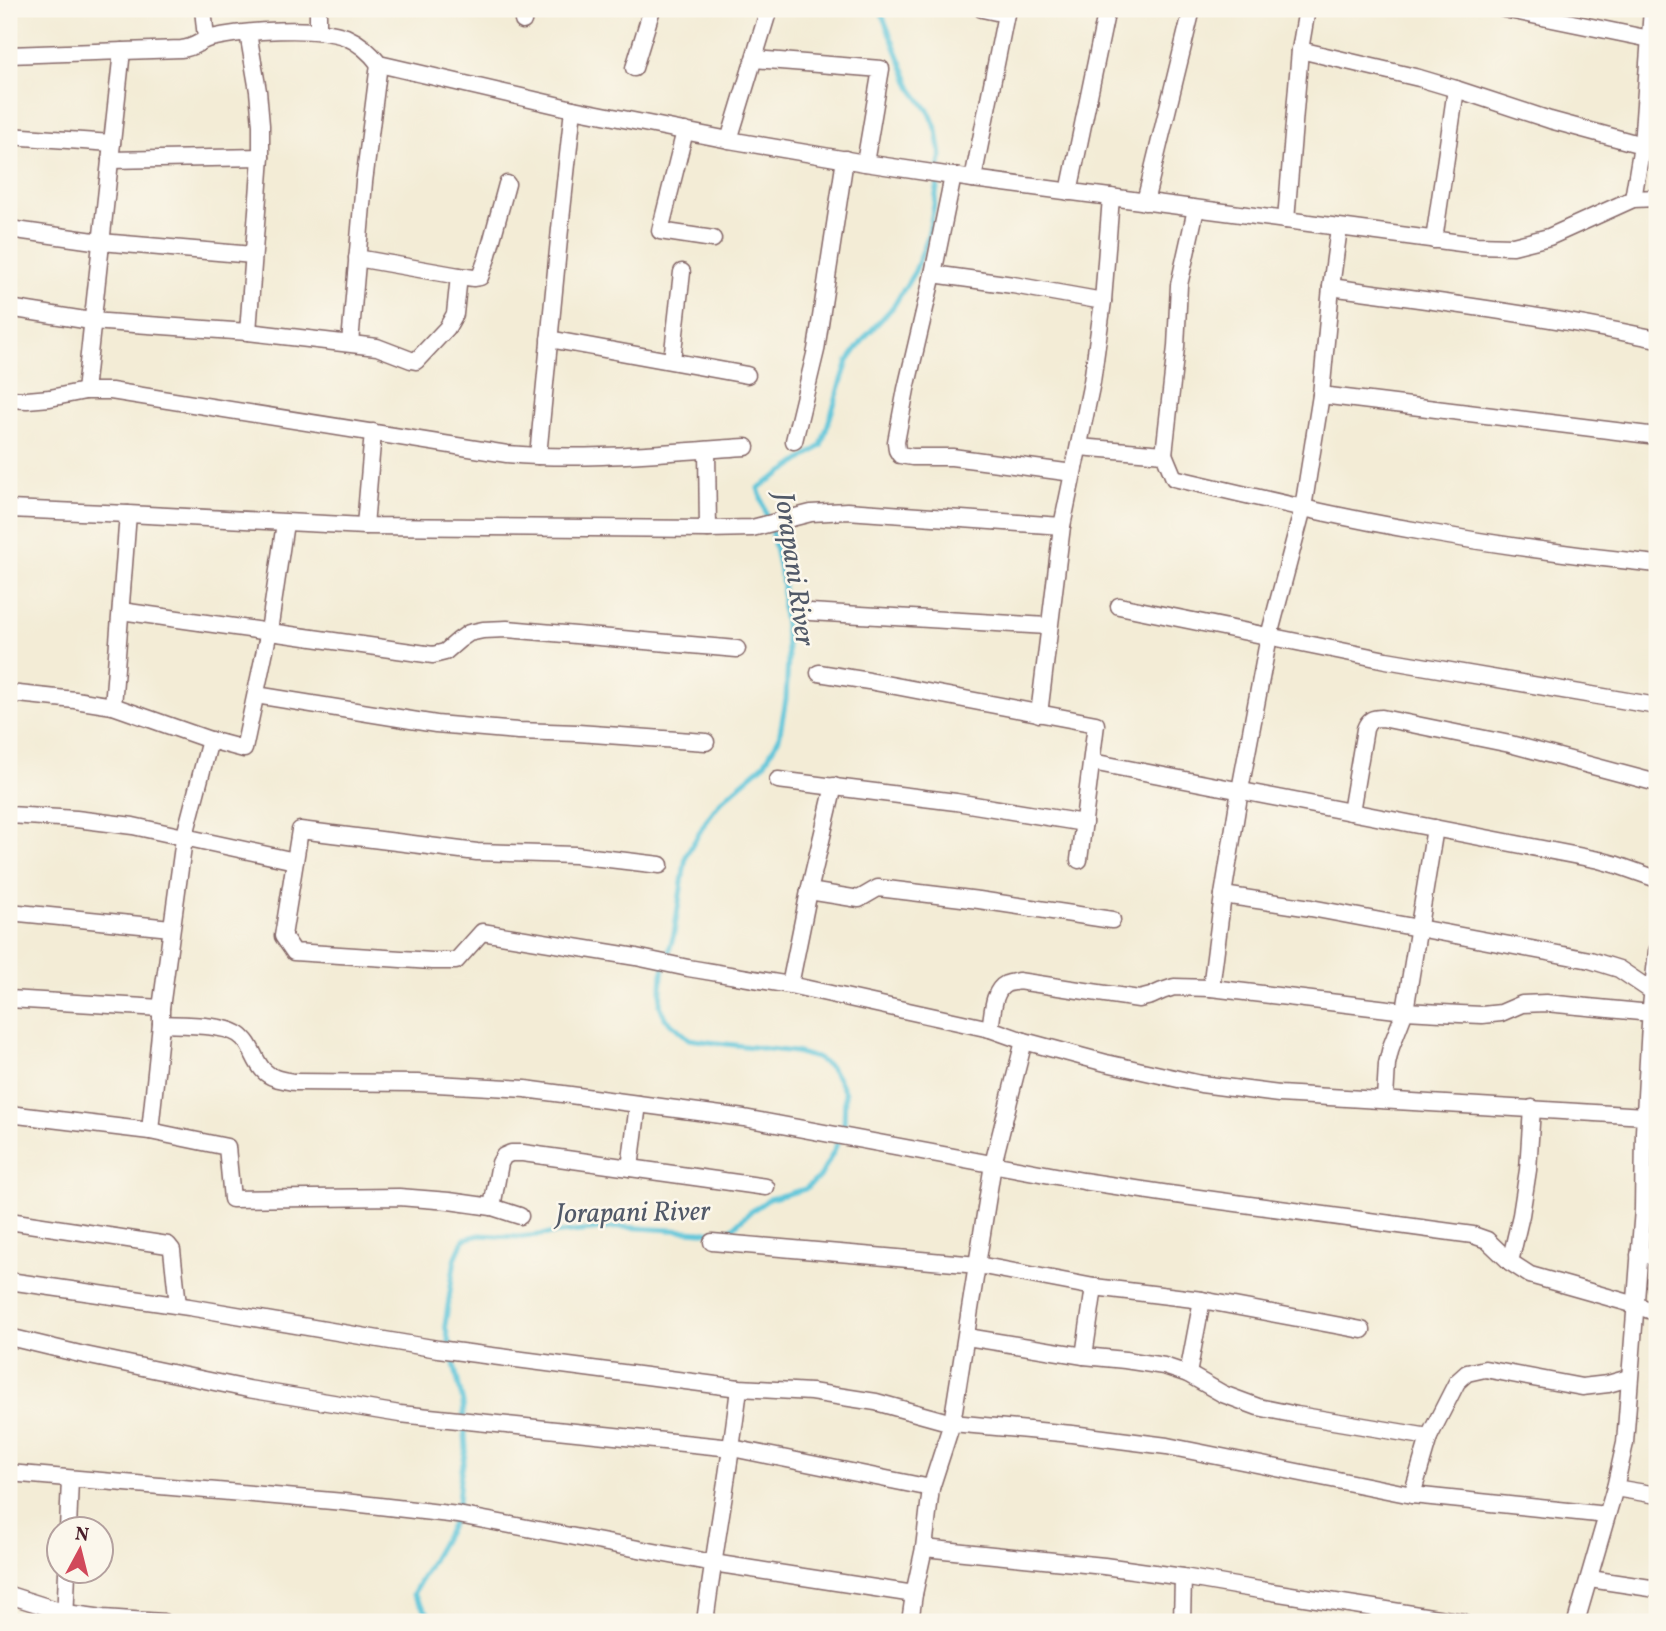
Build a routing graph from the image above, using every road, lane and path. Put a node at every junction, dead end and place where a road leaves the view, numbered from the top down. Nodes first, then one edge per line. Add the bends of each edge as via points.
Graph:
1 (204, 9) edge
2 (318, 9) edge
3 (652, 9) edge
4 (769, 9) edge
5 (982, 9) edge
6 (1107, 9) edge
7 (1192, 9) edge
8 (1307, 9) edge
9 (1504, 9) edge
10 (1652, 9) edge
11 (1006, 11) edge
12 (318, 31) junction
13 (248, 33) junction
14 (206, 38) junction
15 (1650, 39) junction
16 (1300, 50) junction
17 (122, 51) junction
18 (9, 55) edge
19 (754, 59) junction
20 (379, 64) junction
21 (634, 68) dead end
22 (1456, 89) junction
23 (1651, 99) edge
24 (573, 109) junction
25 (685, 131) junction
26 (9, 136) edge
27 (729, 141) junction
28 (112, 142) junction
29 (1642, 145) junction
30 (261, 157) junction
31 (845, 159) junction
32 (110, 160) junction
33 (864, 163) junction
34 (949, 175) junction
35 (973, 179) junction
36 (507, 184) dead end
37 (1069, 192) junction
38 (1111, 197) junction
39 (1657, 198) edge
40 (1633, 200) junction
41 (1145, 202) junction
42 (1196, 209) junction
43 (1286, 220) junction
44 (1339, 228) junction
45 (9, 229) edge
46 (713, 239) dead end
47 (1434, 240) junction
48 (101, 242) junction
49 (253, 255) junction
50 (357, 258) junction
51 (682, 272) dead end
52 (933, 274) junction
53 (459, 276) junction
54 (1331, 287) junction
55 (1103, 301) junction
56 (9, 308) edge
57 (91, 321) junction
58 (248, 332) junction
59 (549, 339) junction
60 (1657, 339) edge
61 (350, 343) junction
62 (672, 360) junction
63 (747, 374) dead end
64 (85, 391) junction
65 (1321, 395) junction
66 (9, 398) edge
67 (373, 432) junction
68 (1657, 436) edge
69 (794, 441) dead end
70 (746, 447) dead end
71 (1079, 447) junction
72 (707, 450) junction
73 (1164, 454) junction
74 (538, 456) junction
75 (1073, 473) junction
76 (1303, 508) junction
77 (9, 509) edge
78 (128, 514) junction
79 (285, 523) junction
80 (365, 526) junction
81 (1062, 526) junction
82 (708, 529) junction
83 (1657, 564) edge
84 (1119, 606) dead end
85 (121, 611) junction
86 (810, 612) dead end
87 (1048, 626) junction
88 (269, 631) junction
89 (1269, 636) junction
90 (737, 649) dead end
91 (819, 673) dead end
92 (9, 693) edge
93 (256, 695) junction
94 (113, 706) junction
95 (1657, 706) edge
96 (1039, 714) junction
97 (210, 740) junction
98 (706, 742) dead end
99 (1092, 762) junction
100 (778, 780) dead end
101 (1657, 783) edge
102 (834, 786) junction
103 (1240, 790) junction
104 (1351, 812) junction
105 (9, 815) edge
106 (1084, 823) junction
107 (1435, 828) junction
108 (184, 838) junction
109 (1079, 860) dead end
110 (295, 861) junction
111 (660, 865) dead end
112 (1657, 879) edge
113 (809, 891) junction
114 (1223, 895) junction
115 (9, 912) edge
116 (1112, 920) dead end
117 (171, 928) junction
118 (1418, 928) junction
119 (1657, 951) edge
120 (790, 985) junction
121 (1211, 988) junction
122 (9, 999) edge
123 (1653, 1004) edge
124 (161, 1007) junction
125 (1405, 1011) junction
126 (161, 1024) junction
127 (990, 1029) junction
128 (1024, 1041) junction
129 (1385, 1099) junction
130 (638, 1104) junction
131 (1532, 1108) junction
132 (9, 1114) edge
133 (1649, 1127) edge
134 (150, 1131) junction
135 (993, 1164) junction
136 (630, 1168) junction
137 (766, 1187) dead end
138 (492, 1207) junction
139 (1650, 1210) edge
140 (520, 1216) dead end
141 (9, 1221) edge
142 (712, 1242) dead end
143 (1639, 1255) junction
144 (1657, 1256) edge
145 (1510, 1262) junction
146 (978, 1265) junction
147 (9, 1281) edge
148 (1094, 1287) junction
149 (1202, 1300) junction
150 (178, 1305) junction
151 (1636, 1305) junction
152 (1657, 1313) edge
153 (1362, 1330) dead end
154 (9, 1337) edge
155 (967, 1337) junction
156 (1084, 1356) junction
157 (1188, 1374) junction
158 (1629, 1378) junction
159 (739, 1388) junction
160 (952, 1423) junction
161 (1429, 1437) junction
162 (732, 1448) junction
163 (9, 1473) edge
164 (70, 1479) junction
165 (931, 1488) junction
166 (1615, 1488) junction
167 (1412, 1495) junction
168 (1657, 1495) edge
169 (1607, 1515) junction
170 (69, 1516) edge
171 (924, 1548) junction
172 (713, 1563) junction
173 (1183, 1577) junction
174 (1590, 1579) junction
175 (67, 1586) edge
176 (1657, 1589) edge
177 (914, 1594) junction
178 (9, 1595) edge
179 (66, 1618) edge
180 (163, 1622) edge
181 (705, 1622) edge
182 (910, 1622) edge
183 (1182, 1622) edge
184 (1463, 1622) edge
185 (1576, 1622) edge

1 - 14 street
2 - 12 street
3 - 21 street
4 - 19 street
5 - 11 street
6 - 37 street
7 - 41 street
8 - 16 street
9 - 15 street
10 - 15 street
11 - 35 street
12 - 13 street
12 - 20 street via 355,41
13 - 14 street
13 - 30 street via 258,92
14 - 17 street via 189,48
15 - 23 street
16 - 22 street
16 - 43 street
17 - 18 street
17 - 28 street
19 - 27 street
19 - 33 street via 881,69
20 - 24 street
20 - 50 street
22 - 29 street
22 - 47 street
23 - 29 street
24 - 25 street
24 - 59 street
25 - 27 street
25 - 46 street via 660,231
26 - 28 street
27 - 31 street
28 - 32 street
29 - 40 street
30 - 32 street
30 - 49 street
31 - 33 street
31 - 69 street via 816,351
32 - 48 street
33 - 34 street
34 - 35 street
34 - 52 street
35 - 37 street
36 - 53 street via 480,277
37 - 38 street
38 - 41 street
38 - 55 street
39 - 40 street
40 - 47 street via 1549,237 1513,246
41 - 42 street
42 - 43 street
42 - 73 street via 1179,285
43 - 44 street
44 - 47 street
44 - 54 street
45 - 48 street
48 - 49 street
48 - 57 street
49 - 58 street
50 - 53 street
50 - 61 street
51 - 62 street
52 - 55 street
52 - 75 street via 896,442 900,455
53 - 61 street via 455,314 416,361
54 - 60 street via 1503,310
54 - 65 street
55 - 71 street
56 - 57 street
57 - 58 street
57 - 64 street
58 - 61 street
59 - 62 street
59 - 74 street
62 - 63 street
64 - 66 street via 50,398
64 - 67 street via 111,391
65 - 68 street
65 - 76 street
67 - 74 street
67 - 80 street
70 - 72 street
71 - 73 street
71 - 75 street
72 - 74 street
72 - 82 street
73 - 76 street via 1174,478
75 - 81 street
76 - 83 street via 1418,531
76 - 89 street
77 - 78 street
78 - 79 street
78 - 85 street
79 - 80 street
79 - 88 street
80 - 82 street
81 - 82 street via 848,511 811,513 752,528
81 - 87 street
84 - 89 street
85 - 88 street
85 - 94 street
86 - 87 street
87 - 96 street
88 - 90 street via 433,655 445,652 469,633 483,630
88 - 93 street
89 - 95 street
89 - 103 street
91 - 96 street
92 - 94 street
93 - 97 street via 244,749
93 - 98 street via 436,724
94 - 97 street
96 - 99 street via 1097,724
97 - 108 street
99 - 103 street
99 - 106 street
100 - 102 street
101 - 104 street via 1510,744 1373,718 1365,729
102 - 106 street
102 - 113 street
103 - 104 street
103 - 114 street
104 - 107 street
105 - 108 street via 87,820
106 - 109 street
107 - 112 street via 1599,860
107 - 118 street
108 - 110 street
108 - 117 street
110 - 111 street via 300,830 477,852 575,855
110 - 120 street via 284,936 294,952 456,961 482,932
113 - 116 street via 859,899 878,888
113 - 120 street
114 - 118 street
114 - 121 street
115 - 117 street
117 - 124 street
118 - 123 street via 1607,964 1630,975
118 - 125 street
119 - 123 street
120 - 127 street
121 - 125 street
121 - 127 street via 1174,987 1139,999 1006,983 995,998
122 - 124 street
123 - 125 street via 1522,1004 1482,1015
123 - 133 street
124 - 126 street
125 - 129 street via 1387,1064
126 - 130 street via 237,1033 247,1041 263,1070 275,1079 525,1089
126 - 134 street
127 - 128 street
128 - 129 street via 1201,1084 1279,1094
128 - 135 street
129 - 131 street
130 - 135 street via 744,1118
130 - 136 street
131 - 133 street
131 - 145 street via 1526,1182
132 - 134 street
133 - 139 street
134 - 138 street via 227,1147 232,1199 399,1197
135 - 145 street via 1169,1194 1473,1235 1487,1240
135 - 146 street
136 - 137 street
136 - 138 street via 512,1153 500,1163
138 - 140 street
139 - 143 street
141 - 150 street via 169,1245
142 - 146 street
143 - 144 street
143 - 151 street
145 - 151 street via 1530,1275
146 - 148 street
146 - 155 street
147 - 150 street
148 - 149 street
148 - 156 street
149 - 153 street
149 - 157 street
150 - 159 street via 438,1349
151 - 152 street
151 - 158 street
154 - 162 street via 248,1389 400,1414
155 - 156 street
155 - 160 street
156 - 157 street via 1164,1366
157 - 161 street via 1258,1407
158 - 161 street via 1583,1387 1485,1369 1467,1373 1457,1382
158 - 166 street via 1625,1443
159 - 160 street via 876,1402
159 - 162 street
160 - 165 street
160 - 167 street via 1167,1446
161 - 167 street
162 - 165 street
162 - 172 street
163 - 164 street
164 - 170 street
164 - 172 street via 458,1515
165 - 171 street
166 - 168 street
166 - 169 street
167 - 169 street
169 - 174 street
171 - 173 street
171 - 177 street
172 - 177 street
172 - 181 street
173 - 183 street
173 - 184 street
174 - 176 street
174 - 185 street
175 - 179 street
177 - 182 street
178 - 179 street
179 - 180 street

